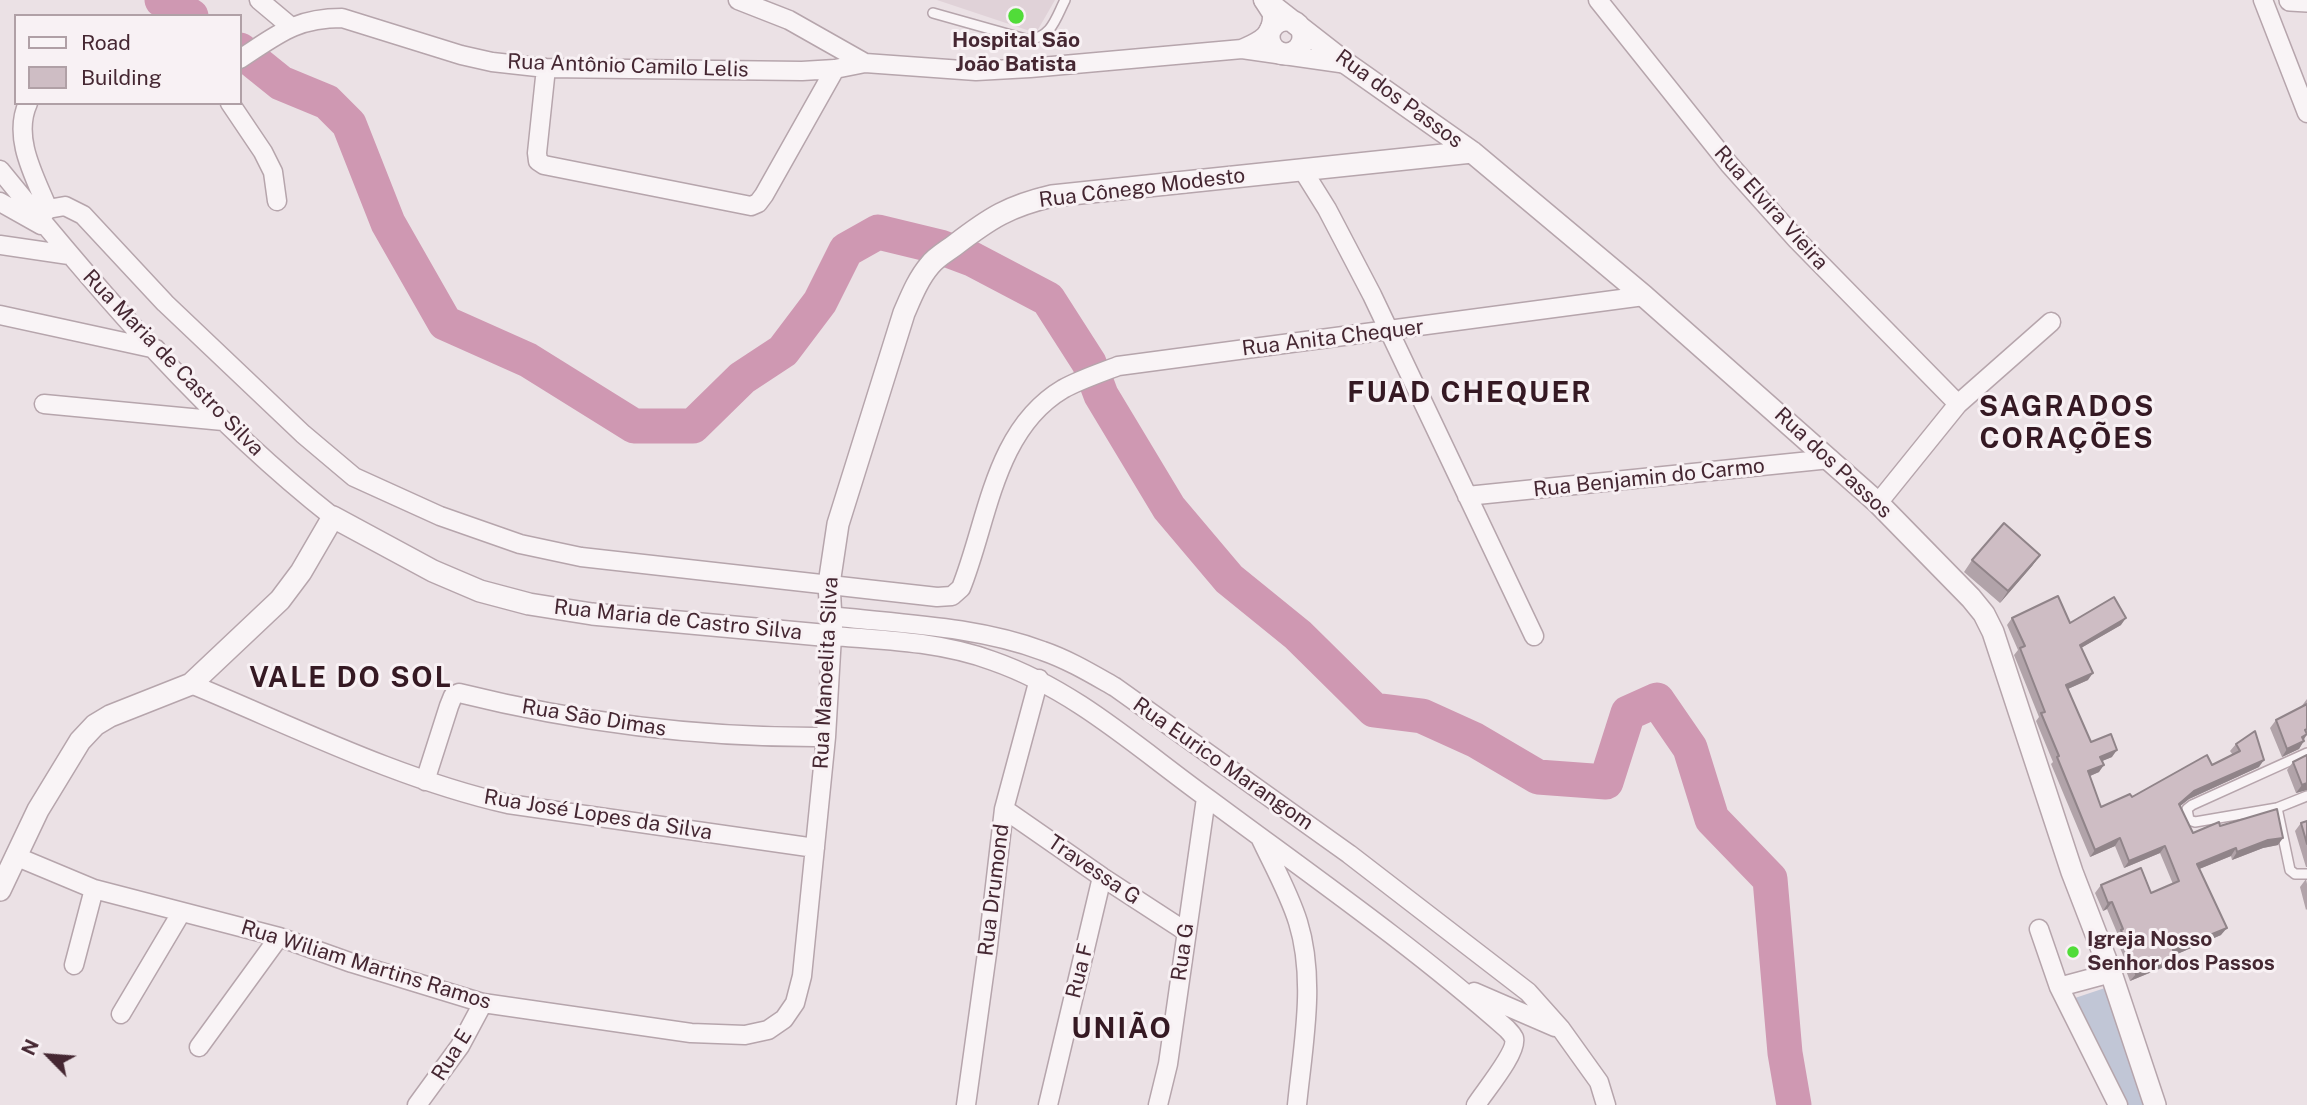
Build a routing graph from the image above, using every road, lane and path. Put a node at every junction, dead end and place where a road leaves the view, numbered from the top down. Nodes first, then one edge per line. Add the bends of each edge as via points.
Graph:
1 (259, 0) edge
2 (738, 0) edge
3 (784, 0) edge
4 (1065, 0) edge
5 (1264, 0) edge
6 (1598, 0) edge
7 (2263, 0) edge
8 (2290, 0) edge
9 (2307, 1) edge
10 (933, 13) dead end
11 (789, 20) junction
12 (1296, 22) junction
13 (290, 26) junction
14 (1270, 29) junction
15 (1242, 49) junction
16 (1282, 54) junction
17 (242, 58) edge
18 (865, 63) junction
19 (1347, 64) junction
20 (546, 68) junction
21 (835, 69) junction
22 (27, 105) edge
23 (231, 105) edge
24 (2307, 113) edge
25 (1472, 152) junction
26 (1302, 169) junction
27 (0, 170) edge
28 (277, 201) dead end
29 (0, 202) edge
30 (45, 218) junction
31 (0, 244) edge
32 (69, 255) junction
33 (1644, 296) junction
34 (904, 313) joint
35 (0, 316) edge
36 (2051, 322) dead end
37 (1388, 331) junction
38 (156, 349) junction
39 (44, 404) dead end
40 (1958, 404) junction
41 (223, 421) junction
42 (1830, 459) junction
43 (1467, 496) junction
44 (1878, 503) junction
45 (333, 517) junction
46 (828, 584) junction
47 (831, 626) junction
48 (1535, 636) dead end
49 (1039, 679) junction
50 (191, 684) junction
51 (826, 737) junction
52 (2307, 753) edge
53 (425, 781) junction
54 (2307, 796) edge
55 (1206, 798) junction
56 (2277, 808) junction
57 (1004, 809) junction
58 (1260, 837) junction
59 (815, 848) junction
60 (15, 856) junction
61 (2307, 874) edge
62 (1102, 877) junction
63 (94, 889) junction
64 (0, 890) edge
65 (181, 913) junction
66 (2039, 929) dead end
67 (1185, 931) junction
68 (279, 937) junction
69 (74, 965) dead end
70 (2111, 973) junction
71 (1457, 985) junction
72 (2060, 987) junction
73 (482, 1003) junction
74 (121, 1014) dead end
75 (1561, 1029) junction
76 (768, 1030) joint
77 (199, 1047) dead end
78 (418, 1105) edge
79 (966, 1105) edge
80 (1048, 1105) edge
81 (1158, 1105) edge
82 (1297, 1105) edge
83 (1475, 1105) edge
84 (1606, 1105) edge
85 (2118, 1105) edge
86 (2155, 1105) edge

1 - 13 street
2 - 11 street
3 - 11 street
4 - 10 lane via 1051,28 1042,38 1029,40
5 - 12 street, Rua dos Passos
5 - 14 street via 1272,14
6 - 40 street, Rua Elvira Vieira via 1729,164
7 - 24 street
8 - 9 street
11 - 18 street
12 - 14 street via 1279,21
12 - 16 street via 1303,30 1303,41 1293,53
12 - 19 street, Rua dos Passos
13 - 17 street, Rua Antônio Camilo Lelis
13 - 20 street, Rua Antônio Camilo Lelis via 342,18 461,55
14 - 15 street via 1264,38
14 - 16 street via 1271,44
15 - 16 street
15 - 18 street via 976,71
16 - 19 street
18 - 21 street, Rua Antônio Camilo Lelis
19 - 25 street, Rua dos Passos
20 - 21 street, Rua Antônio Camilo Lelis
20 - 21 street via 538,161 751,206 764,195
22 - 30 street via 22,133
23 - 28 street via 264,152 273,172
25 - 26 street, Rua Cônego Modesto
25 - 33 street, Rua dos Passos
26 - 34 street, Rua Cônego Modesto via 1021,204 971,232 930,265
26 - 37 street
27 - 30 street, Rua Maria de Castro Silva
29 - 30 street
30 - 32 street, Rua Maria de Castro Silva
30 - 46 street, Rua Maria de Castro Silva via 65,206 83,215 165,303 354,477 440,516 520,544 581,557
31 - 32 street
32 - 38 street, Rua Maria de Castro Silva
33 - 37 street, Rua Anita Chequer
33 - 42 street, Rua dos Passos
34 - 46 street, Rua Manoelita Silva via 838,524
35 - 38 street
36 - 40 street
37 - 43 street
37 - 46 street, Rua Anita Chequer via 1118,366 1063,390 1035,412 1016,436 993,486 961,588 951,596 937,597
38 - 41 street, Rua Maria de Castro Silva
39 - 41 street
40 - 44 street
41 - 45 street, Rua Maria de Castro Silva
42 - 43 street, Rua Benjamin do Carmo
42 - 44 street, Rua dos Passos
43 - 48 street
44 - 70 street, Rua dos Passos via 1984,614 2071,872
45 - 47 street, Rua Maria de Castro Silva via 433,571 480,591 530,604 592,614
45 - 50 street via 280,600
46 - 47 street, Rua Manoelita Silva
47 - 49 street, Rua Eurico Marangom via 931,643
47 - 51 street, Rua Manoelita Silva
47 - 75 street, Rua Eurico Marangom via 954,630 1042,650 1078,666 1115,687 1349,854 1528,992
49 - 55 street, Rua Eurico Marangom via 1094,712
49 - 57 street, Rua Drumond
50 - 53 street, Rua José Lopes da Silva
50 - 60 street via 95,725 62,768
51 - 53 street, Rua São Dimas via 667,731 459,693 449,706
51 - 59 street, Rua Manoelita Silva
52 - 56 lane via 2187,808 2189,820 2195,821
53 - 59 street, Rua José Lopes da Silva via 508,804
54 - 56 lane
55 - 58 street, Rua Eurico Marangom
55 - 67 street, Rua G
56 - 61 lane via 2290,870
57 - 62 street, Travessa G
57 - 79 street, Rua Drumond
58 - 71 street, Rua Eurico Marangom
58 - 82 street via 1297,919 1304,946 1307,979
59 - 76 street, Rua Manoelita Silva via 802,976 795,1003 784,1019
60 - 63 street, Rua Wiliam Martins Ramos
60 - 64 street
62 - 67 street, Travessa G
62 - 80 street, Rua F
63 - 65 street, Rua Wiliam Martins Ramos
63 - 69 street
65 - 68 street, Rua Wiliam Martins Ramos
65 - 74 street
66 - 72 street
67 - 81 street, Rua G via 1168,1064
68 - 73 street, Rua Wiliam Martins Ramos
68 - 77 street
70 - 72 street
70 - 86 street, Rua dos Passos
71 - 75 street
71 - 83 street, Rua Eurico Marangom via 1514,1037 1514,1047
72 - 85 street
73 - 76 street, Rua Wiliam Martins Ramos via 691,1033 744,1035
73 - 78 street, Rua E via 460,1046
75 - 84 street, Rua Eurico Marangom via 1599,1082

